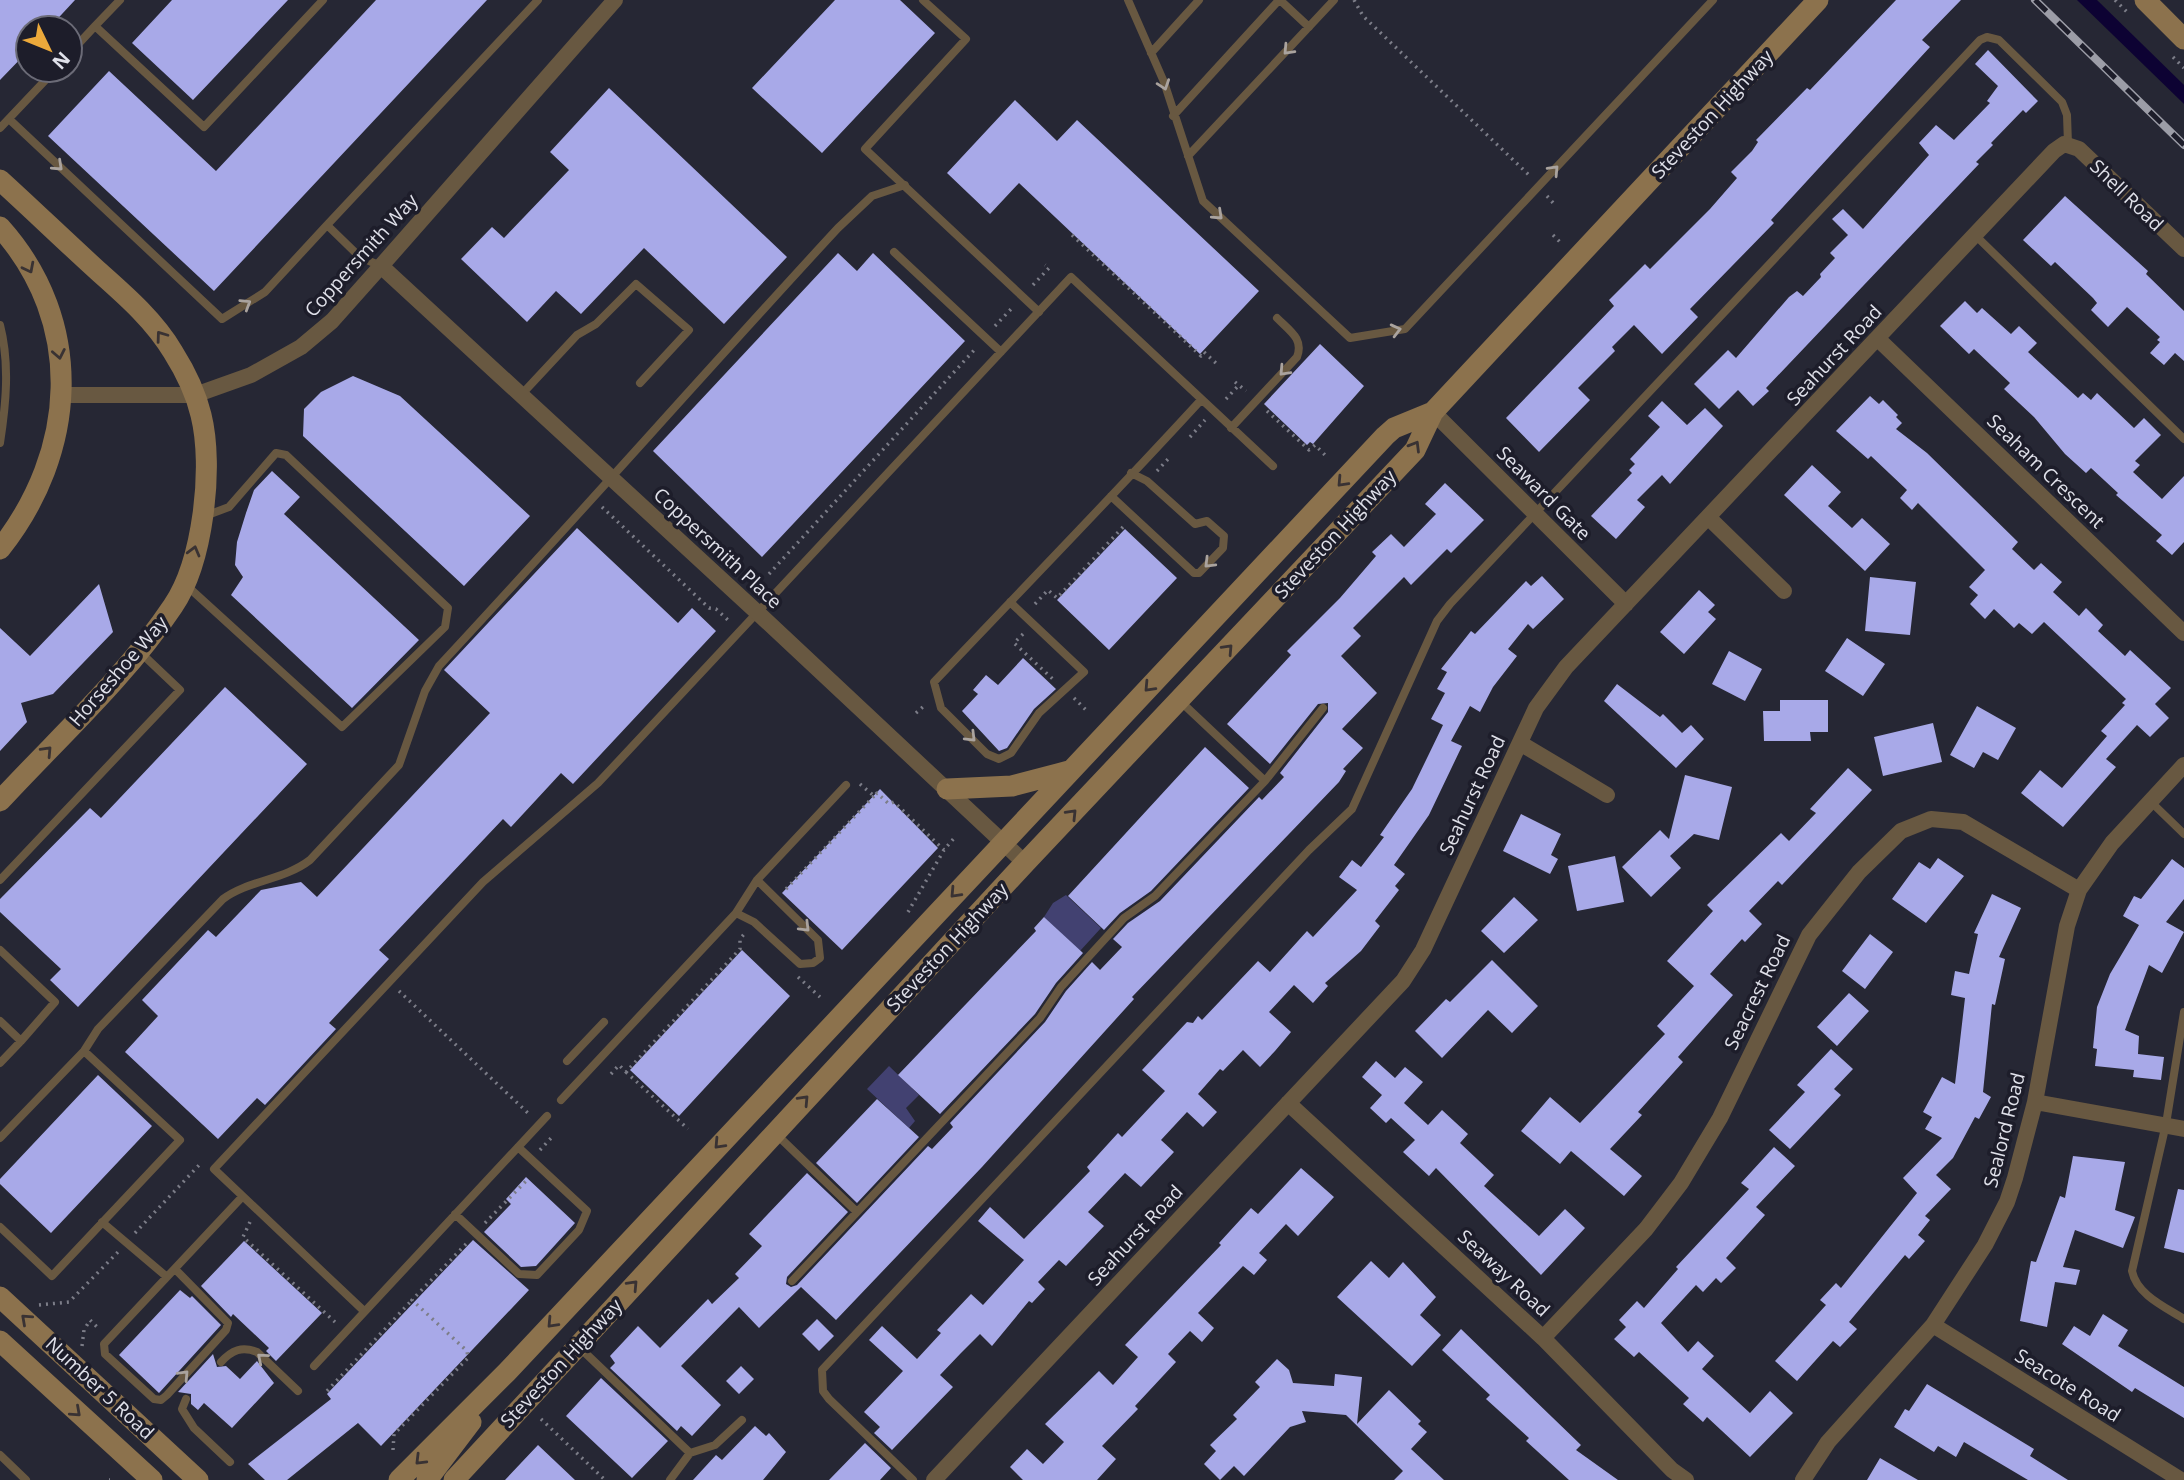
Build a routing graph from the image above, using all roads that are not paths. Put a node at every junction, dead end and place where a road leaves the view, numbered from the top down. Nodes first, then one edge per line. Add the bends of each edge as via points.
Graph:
1 (120, 0) edge
2 (323, 0) edge
3 (538, 0) edge
4 (615, 0) edge
5 (923, 0) edge
6 (1128, 0) edge
7 (1199, 0) edge
8 (1279, 0) edge
9 (1334, 0) edge
10 (1713, 0) edge
11 (1818, 0) edge
12 (2145, 0) edge
13 (95, 26) junction
14 (1309, 27) junction
15 (84, 38) edge
16 (2184, 39) edge
17 (1151, 53) junction
18 (42, 84) edge
19 (1173, 116) junction
20 (9, 119) junction
21 (0, 128) edge
22 (2068, 144) junction
23 (1188, 156) junction
24 (0, 180) edge
25 (905, 185) junction
26 (327, 225) junction
27 (0, 228) edge
28 (1975, 235) junction
29 (2184, 249) edge
30 (894, 253) dead end
31 (381, 266) junction
32 (1039, 312) junction
33 (1277, 318) dead end
34 (0, 326) edge
35 (1878, 339) junction
36 (1001, 352) junction
37 (640, 383) dead end
38 (62, 395) junction
39 (195, 395) junction
40 (520, 395) junction
41 (1201, 400) junction
42 (1433, 412) junction
43 (1231, 428) junction
44 (2184, 439) edge
45 (0, 443) edge
46 (1273, 466) dead end
47 (1131, 473) junction
48 (612, 479) junction
49 (1111, 496) junction
50 (1536, 515) junction
51 (1709, 517) junction
52 (202, 518) junction
53 (0, 549) edge
54 (184, 583) junction
55 (1784, 591) dead end
56 (1010, 602) junction
57 (1626, 604) junction
58 (759, 614) junction
59 (2184, 633) edge
60 (139, 651) junction
61 (1180, 700) junction
62 (1323, 708) dead end
63 (1520, 743) junction
64 (2184, 765) edge
65 (1071, 770) junction
66 (1265, 780) junction
67 (846, 785) road end
68 (947, 789) junction
69 (1607, 795) dead end
70 (0, 801) edge
71 (2150, 801) junction
72 (2184, 834) edge
73 (1002, 842) junction
74 (1025, 863) junction
75 (0, 880) edge
76 (757, 880) junction
77 (2079, 890) junction
78 (736, 913) junction
79 (0, 950) edge
80 (2184, 1012) edge
81 (0, 1021) edge
82 (604, 1022) dead end
83 (21, 1041) junction
84 (84, 1051) junction
85 (567, 1061) dead end
86 (0, 1063) edge
87 (561, 1100) dead end
88 (2035, 1102) junction
89 (1288, 1103) junction
90 (547, 1116) dead end
91 (2166, 1124) junction
92 (2184, 1129) edge
93 (774, 1133) junction
94 (0, 1138) edge
95 (518, 1147) junction
96 (242, 1197) junction
97 (857, 1212) junction
98 (455, 1214) junction
99 (102, 1222) junction
100 (0, 1227) edge
101 (175, 1269) junction
102 (167, 1277) junction
103 (792, 1282) dead end
104 (0, 1297) edge
105 (364, 1311) junction
106 (2184, 1319) edge
107 (1933, 1325) junction
108 (1543, 1338) junction
109 (0, 1341) edge
110 (577, 1345) junction
111 (221, 1362) dead end
112 (314, 1366) dead end
113 (507, 1372) junction
114 (298, 1391) dead end
115 (186, 1399) dead end
116 (742, 1420) dead end
117 (690, 1452) junction
118 (0, 1455) edge
119 (230, 1462) dead end
120 (26, 1480) edge
121 (152, 1480) edge
122 (198, 1480) edge
123 (400, 1480) edge
124 (427, 1480) edge
125 (454, 1480) edge
126 (670, 1480) edge
127 (913, 1480) edge
128 (934, 1480) edge
129 (1686, 1480) edge
130 (1803, 1480) edge
131 (2181, 1480) edge

1 - 13 lane
2 - 13 lane via 204,127
3 - 26 lane
4 - 31 street, Coppersmith Way
5 - 25 lane via 966,39 864,149
6 - 17 lane
7 - 17 lane
8 - 14 lane
8 - 19 lane
9 - 14 lane
23 -> 10 lane via 1203,201 1350,338 1405,329
11 - 42 main road, Steveston Highway
12 - 16 main road
13 - 15 lane
14 -> 23 lane
17 -> 19 lane
18 - 20 lane
19 - 23 lane
20 - 21 lane
20 -> 26 lane via 222,318 265,292
22 - 28 street, Seahurst Road via 2048,157
22 - 29 street, Shell Road via 2084,153
22 - 50 lane via 2067,115 2058,96 1999,40 1980,40
39 -> 24 main road, Horseshoe Way via 152,323
25 - 32 lane
25 - 48 lane via 872,196 838,228 626,458
26 - 31 lane via 360,257
27 -> 38 main road via 24,257 49,313 61,358
28 - 35 street, Seahurst Road
28 - 44 lane
30 - 36 lane
31 - 39 street, Coppersmith Way via 301,347 251,375
31 - 40 street, Coppersmith Place
32 - 36 lane
32 - 41 lane via 1071,277
33 -> 43 lane via 1299,340 1297,357
34 - 45 lane via 6,349
35 - 51 street, Seahurst Road
35 - 59 street, Seaham Crescent
36 - 58 lane
37 - 40 lane via 689,330 636,284 596,324 577,335
38 - 39 street, Coppersmith Way
38 - 53 main road via 46,475
39 - 52 main road, Horseshoe Way via 203,428
40 - 48 street, Coppersmith Place
41 - 43 lane
41 - 47 lane
42 - 50 street, Seaward Gate
61 -> 42 main road, Steveston Highway via 1415,450
42 -> 65 main road, Steveston Highway via 1385,436
43 - 46 lane
47 - 49 lane
47 -> 49 lane via 1147,481 1195,524 1207,521 1225,541 1223,548 1194,573
48 - 58 street, Coppersmith Place
48 - 84 lane via 432,674 405,751 388,777 300,867 223,899 98,1029
49 - 56 lane
50 - 57 street, Seaward Gate
50 - 127 lane via 1437,621 1346,818 1309,850 822,1370 823,1391 829,1399
51 - 55 street
51 - 57 street, Seahurst Road
54 -> 52 main road, Horseshoe Way
52 - 54 lane via 229,507 276,453 286,455 448,608 445,627 342,727
54 - 60 main road, Horseshoe Way via 175,604
56 -> 56 lane via 934,682 941,708 987,754 999,759 1011,753 1039,713 1084,671
57 - 63 street, Seahurst Road via 1566,667 1536,709
58 - 68 street, Coppersmith Place
58 - 96 lane via 598,783 483,882 214,1169
70 -> 60 main road, Horseshoe Way
60 - 75 lane via 180,690
61 - 66 lane
74 -> 61 main road, Steveston Highway
62 - 66 lane
63 - 69 street
63 - 89 street, Seahurst Road via 1423,950 1403,981
64 - 71 street, Sealord Road
65 - 68 main road via 1012,786
65 - 73 main road, Steveston Highway
66 - 97 lane via 1155,896 1124,918 1061,987 1040,1018
67 - 76 lane
68 - 73 street, Coppersmith Place
71 - 72 lane
71 - 77 street, Sealord Road via 2112,843
73 - 74 street, Coppersmith Place
73 -> 113 main road, Steveston Highway
93 -> 74 main road, Steveston Highway
76 - 78 lane
76 -> 78 lane via 818,940 820,958 806,965 793,959 754,922
77 - 88 street, Sealord Road via 2067,926
77 - 108 street, Seacrest Road via 1963,822 1931,818 1901,831 1859,872 1809,934 1720,1118 1681,1183 1646,1229
78 - 87 lane
79 - 83 lane via 55,1002
80 - 91 lane
81 - 83 lane
82 - 85 lane
83 - 86 lane
84 - 94 lane
84 - 99 lane via 180,1140
88 - 91 street
88 - 107 street, Sealord Road via 2007,1202
89 - 108 street, Seaway Road
89 - 128 street, Seahurst Road
90 - 95 lane
91 - 92 street
91 - 106 lane via 2132,1270 2149,1297
93 - 97 lane
110 -> 93 main road, Steveston Highway
95 - 98 lane
95 - 98 lane via 587,1211 579,1230 537,1275 519,1275
96 - 101 lane
96 - 105 lane
97 - 103 lane
98 - 105 lane
99 - 100 lane via 51,1276
99 - 102 lane
101 - 102 lane
102 -> 101 lane via 107,1341 106,1354 153,1399 161,1400 228,1323
122 -> 104 main road, Number 5 Road
105 - 112 lane
107 - 130 street, Sealord Road via 1837,1432
107 - 131 street, Seacote Road
108 - 129 street, Seaway Road
109 -> 121 main road, Number 5 Road
110 - 117 lane
110 - 125 main road, Steveston Highway
114 -> 111 lane via 257,1352 236,1349
113 -> 123 main road, Steveston Highway
113 - 124 main road, Steveston Highway
115 - 119 lane via 182,1409 186,1419
116 - 117 lane via 715,1445
117 - 126 lane
118 - 120 lane

